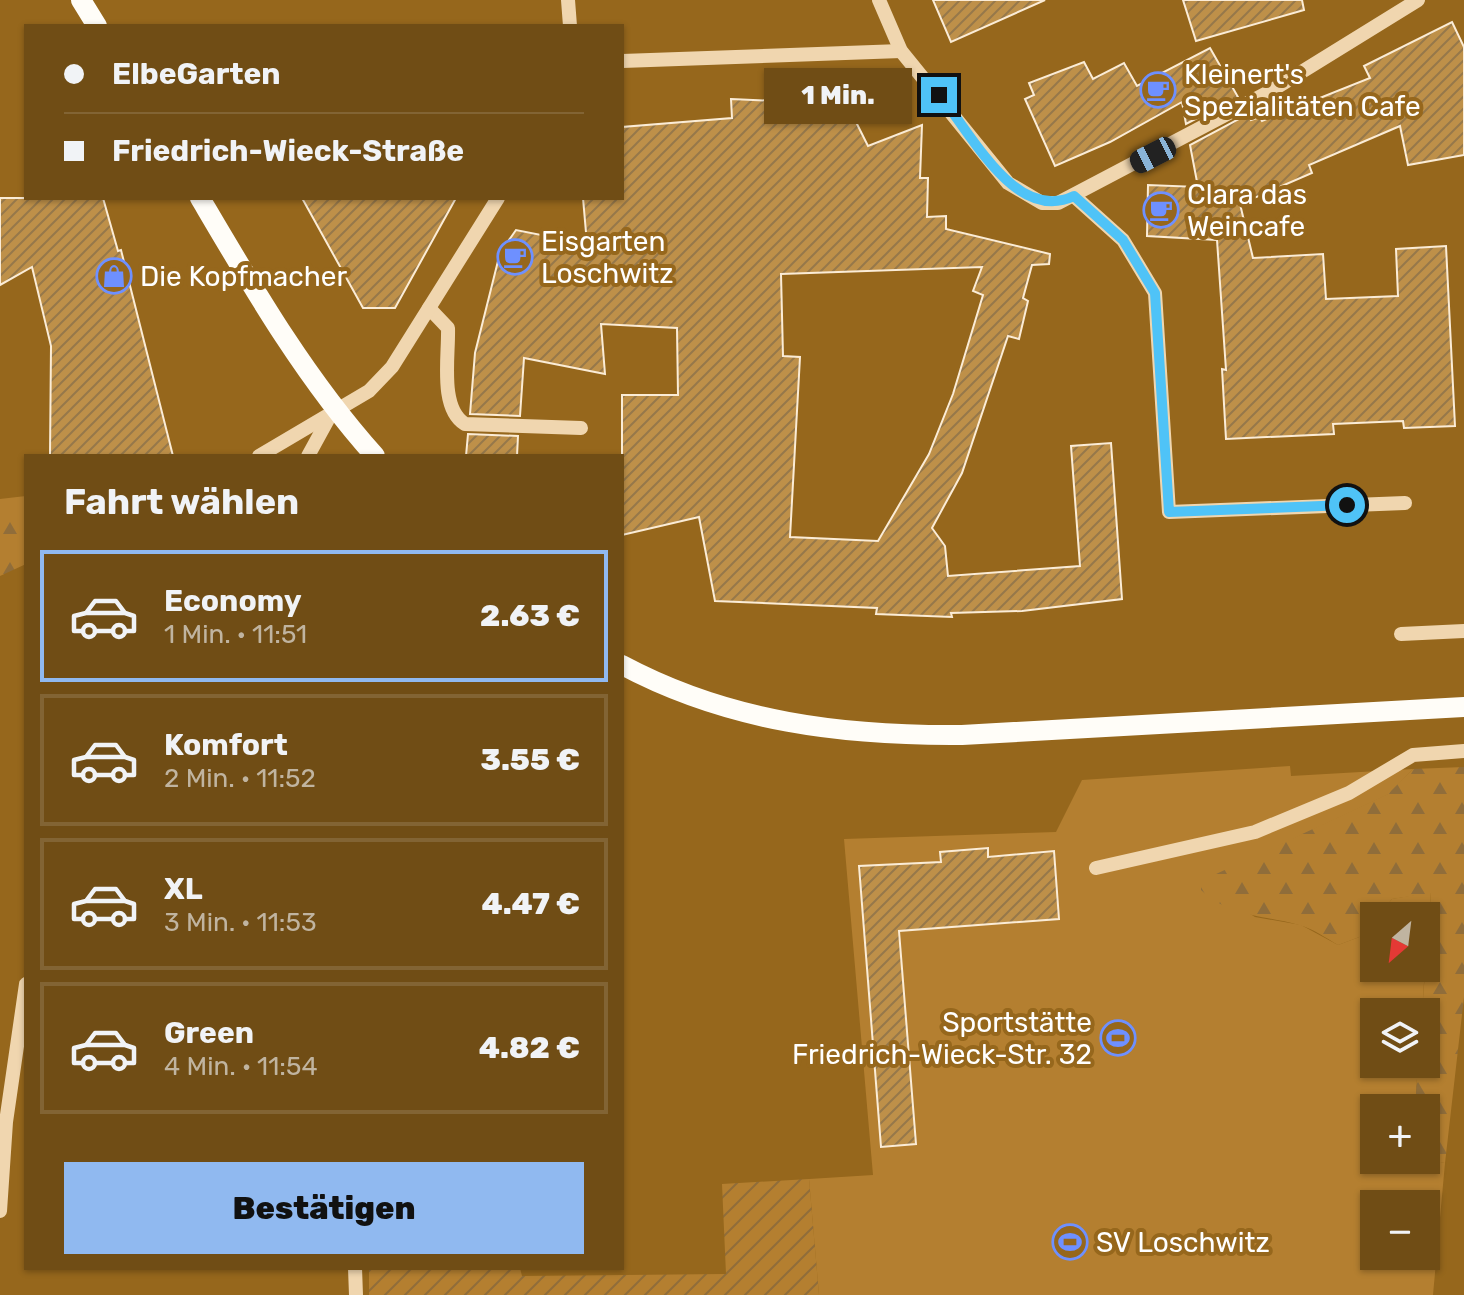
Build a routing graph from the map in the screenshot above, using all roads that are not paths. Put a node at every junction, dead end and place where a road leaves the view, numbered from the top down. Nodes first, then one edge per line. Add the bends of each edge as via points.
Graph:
1 (81, 0) edge
2 (568, 0) edge
3 (879, 0) edge
4 (1418, 0) edge
5 (96, 24) edge
6 (570, 24) edge
7 (901, 51) junction
8 (624, 61) edge
9 (1074, 196) junction
10 (201, 200) edge
11 (497, 200) edge
12 (429, 308) junction
13 (333, 410) junction
14 (581, 428) dead end
15 (262, 454) edge
16 (309, 454) edge
17 (373, 454) edge
18 (1405, 503) dead end
19 (1464, 631) edge
20 (1401, 634) dead end
21 (624, 666) edge
22 (1464, 707) edge
23 (1464, 751) edge
24 (1096, 868) dead end
25 (24, 998) edge
26 (0, 1211) edge
27 (355, 1270) edge
28 (356, 1295) edge

1 - 5 main road
2 - 6 street
3 - 7 street
4 - 9 street via 1269,92
7 - 8 street
7 - 9 street via 1008,183 1042,203
9 - 18 street via 1123,240 1155,293 1169,512
10 - 13 main road
11 - 12 street
12 - 13 street via 392,367 369,391
12 - 14 street via 448,328 455,418 465,424
13 - 15 street
13 - 16 street
13 - 17 main road
19 - 20 street
21 - 22 main road via 727,708 852,733 962,735
23 - 24 street via 1413,755 1349,793 1255,832
25 - 26 street
27 - 28 street

